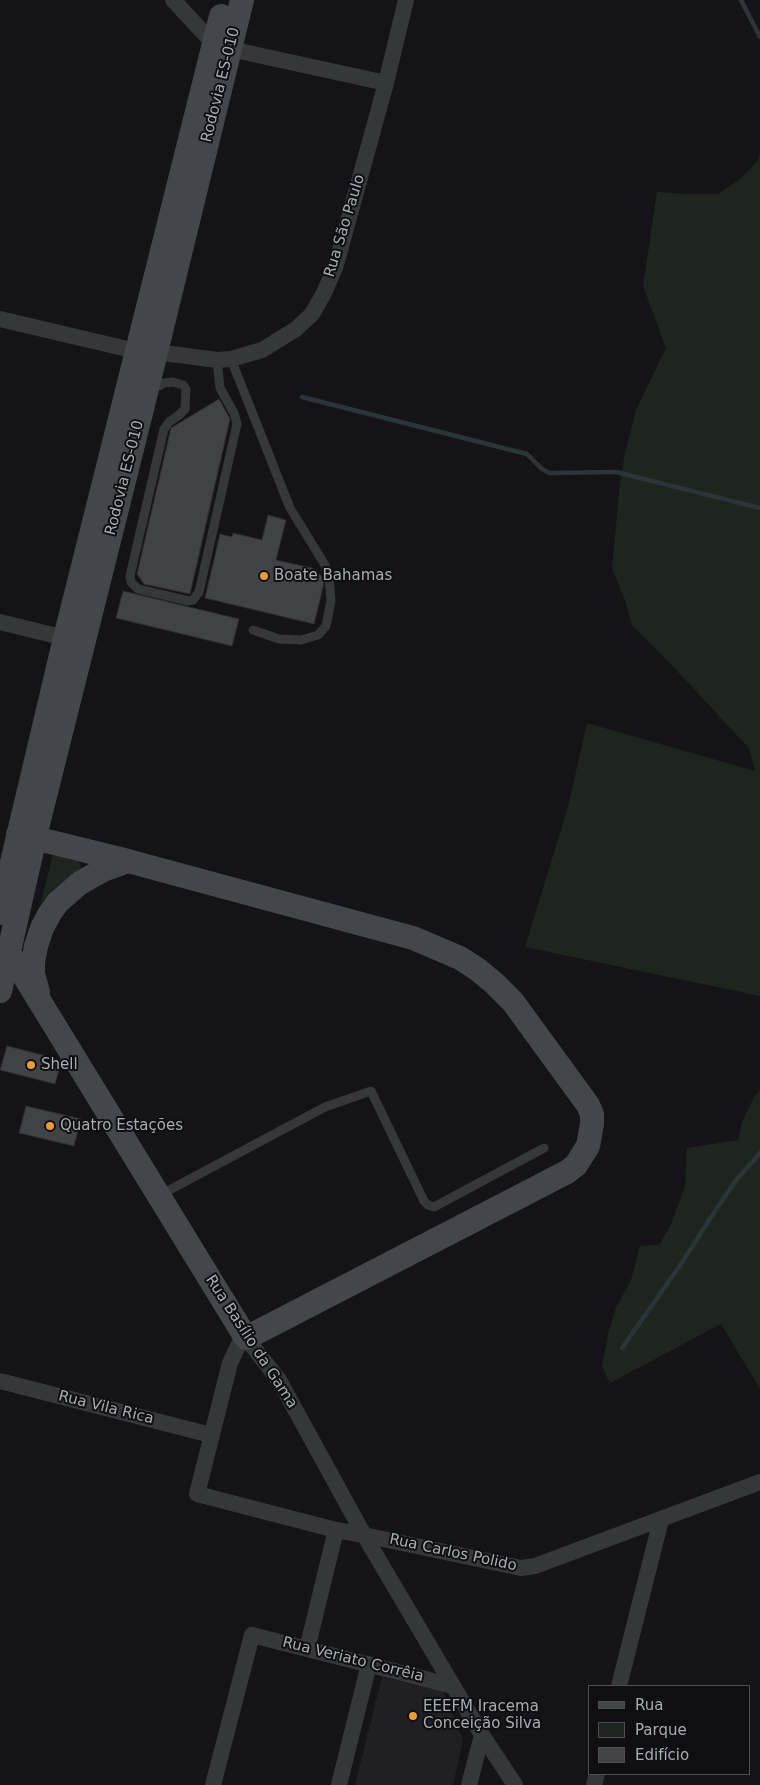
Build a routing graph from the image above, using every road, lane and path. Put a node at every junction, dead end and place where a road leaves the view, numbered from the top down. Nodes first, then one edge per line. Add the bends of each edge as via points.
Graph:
1 (173, 0) edge
2 (225, 0) edge
3 (242, 0) edge
4 (406, 0) edge
5 (222, 46) junction
6 (386, 82) junction
7 (0, 319) edge
8 (146, 351) junction
9 (224, 360) junction
10 (146, 396) junction
11 (0, 622) edge
12 (253, 630) dead end
13 (66, 638) junction
14 (26, 836) junction
15 (128, 861) junction
16 (0, 913) edge
17 (4, 956) edge
18 (0, 991) edge
19 (40, 1001) junction
20 (544, 1148) dead end
21 (159, 1196) junction
22 (246, 1338) junction
23 (0, 1381) edge
24 (212, 1435) junction
25 (760, 1482) edge
26 (662, 1520) junction
27 (336, 1530) junction
28 (364, 1535) junction
29 (307, 1649) junction
30 (369, 1664) junction
31 (619, 1685) edge
32 (453, 1686) junction
33 (482, 1735) junction
34 (213, 1785) edge
35 (339, 1785) edge
36 (469, 1785) edge
37 (515, 1785) edge

1 - 5 street
2 - 5 street, Rodovia ES-010
3 - 5 street, Rodovia ES-010
4 - 6 street, Rua São Paulo
5 - 6 street
5 - 8 street, Rodovia ES-010
6 - 9 street, Rua São Paulo via 336,265 312,314 296,329 262,350
7 - 8 street, Rua São Paulo
8 - 9 street, Rua São Paulo
8 - 10 street, Rodovia ES-010
8 - 13 street, Rodovia ES-010
9 - 10 lane via 220,388 237,424 199,592 189,601 138,589 131,582 164,429 185,409 186,389 179,383 164,383
9 - 12 lane via 290,508 329,577 331,601 326,626 318,635 300,640 279,639
10 - 14 street, Rodovia ES-010
11 - 13 street
13 - 14 street, Rodovia ES-010
14 - 15 street
14 - 16 street, Rodovia ES-010
14 - 17 street, Rodovia ES-010
15 - 19 street via 80,883 50,913 42,928 33,962
15 - 22 street via 413,938 460,958 494,983 512,1002 592,1114 588,1146 576,1165 567,1172
17 - 18 street, Rodovia ES-010
17 - 19 street, Rua Basílio da Gama via 15,961
19 - 21 street, Rua Basílio da Gama
20 - 21 lane via 434,1207 428,1205 370,1090 325,1108
21 - 22 street, Rua Basílio da Gama
22 - 24 street via 239,1344 230,1363
22 - 28 street, Rua Basílio da Gama via 279,1380
23 - 24 street, Rua Vila Rica
24 - 27 street, Rua Carlos Polido via 197,1494
25 - 26 street, Rua Carlos Polido
26 - 28 street, Rua Carlos Polido via 535,1566 521,1568
26 - 31 street
27 - 28 street, Rua Carlos Polido
27 - 29 street
28 - 32 street, Rua Basílio da Gama
29 - 30 street, Rua Veriato Corrêia
29 - 34 street, Rua Veriato Corrêia via 252,1635
30 - 32 street, Rua Veriato Corrêia
30 - 35 street
32 - 33 street, Rua Basílio da Gama
33 - 36 street
33 - 37 street, Rua Basílio da Gama

